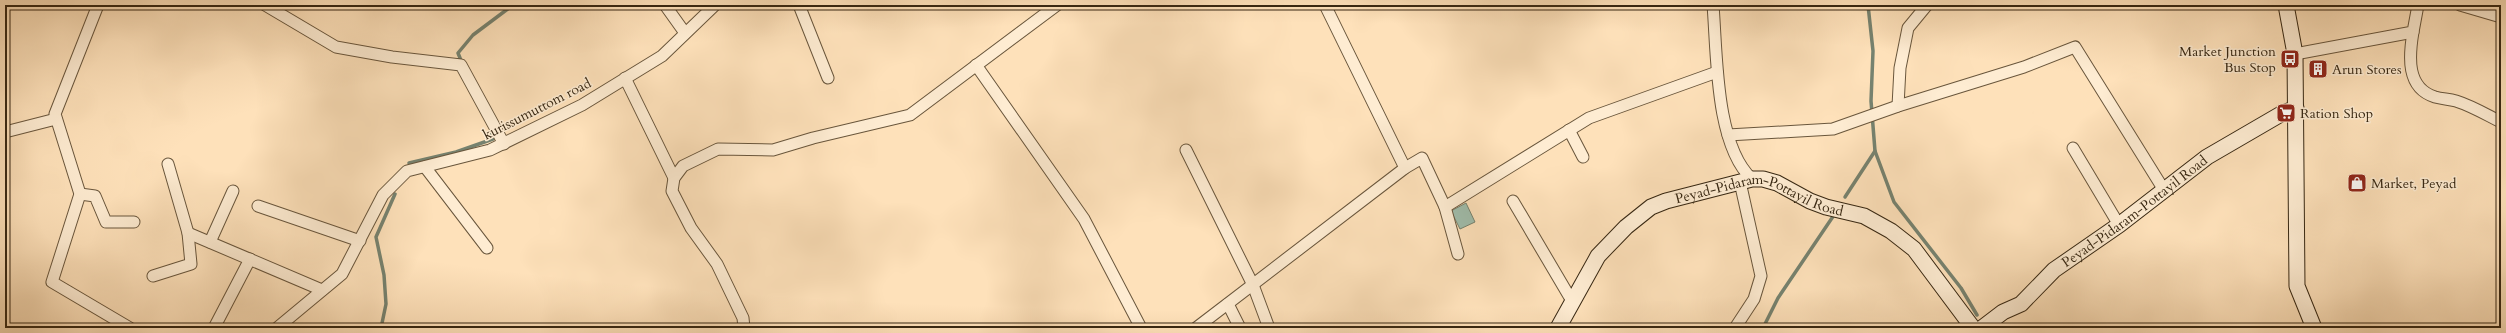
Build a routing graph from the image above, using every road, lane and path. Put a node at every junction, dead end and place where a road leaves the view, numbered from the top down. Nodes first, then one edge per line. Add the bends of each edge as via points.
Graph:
1 (98, 5) edge
2 (265, 5) edge
3 (665, 5) edge
4 (715, 5) edge
5 (799, 5) edge
6 (1057, 5) edge
7 (1325, 5) edge
8 (1713, 5) edge
9 (1927, 5) edge
10 (2286, 5) edge
11 (2418, 5) edge
12 (2460, 5) edge
13 (2501, 17) edge
14 (2413, 32) junction
15 (685, 33) junction
16 (2295, 54) junction
17 (976, 65) junction
18 (1717, 72) junction
19 (625, 78) junction
20 (828, 78) dead end
21 (1898, 106) junction
22 (2296, 108) junction
23 (56, 119) junction
24 (2501, 122) edge
25 (1568, 130) junction
26 (5, 132) edge
27 (1728, 136) junction
28 (504, 144) junction
29 (2073, 148) dead end
30 (1186, 150) dead end
31 (1583, 157) dead end
32 (168, 164) dead end
33 (426, 167) junction
34 (1405, 168) junction
35 (674, 178) junction
36 (1746, 181) junction
37 (2164, 190) junction
38 (233, 192) dead end
39 (80, 194) junction
40 (1513, 201) dead end
41 (258, 206) dead end
42 (1445, 207) junction
43 (134, 222) dead end
44 (2119, 225) junction
45 (188, 233) junction
46 (210, 242) junction
47 (360, 242) junction
48 (488, 248) dead end
49 (1458, 254) dead end
50 (250, 259) junction
51 (153, 276) dead end
52 (1253, 285) junction
53 (322, 290) junction
54 (1572, 301) junction
55 (1228, 304) junction
56 (130, 328) edge
57 (214, 328) edge
58 (277, 328) edge
59 (744, 328) edge
60 (1141, 328) edge
61 (1196, 328) edge
62 (1240, 328) edge
63 (1269, 328) edge
64 (1558, 328) edge
65 (1735, 328) edge
66 (1973, 328) edge
67 (1982, 328) edge
68 (2314, 328) edge

1 - 23 street via 55,114
2 - 28 street via 336,47 461,65
3 - 15 street
4 - 15 street, kurissumuttom road
5 - 20 street
6 - 17 street
7 - 34 street
8 - 18 street
9 - 21 street via 1908,28 1900,68
10 - 16 street
11 - 14 street
12 - 13 street
14 - 16 street
14 - 24 street via 2410,50 2411,71 2416,84 2434,97 2458,102
15 - 19 street, kurissumuttom road via 662,56
16 - 22 street
17 - 35 street via 910,115 773,150 718,149 683,166
17 - 60 street via 1084,219
18 - 25 street via 1589,118
18 - 27 street
19 - 28 street, kurissumuttom road via 582,105
19 - 35 street
21 - 27 street via 1833,129
21 - 37 street via 2024,67 2075,47
22 - 37 street, Peyad-Pidaram-Pottayil Road via 2207,157
22 - 68 street via 2297,286
23 - 26 street
23 - 39 street
25 - 31 street
25 - 42 street
27 - 36 street
28 - 33 street, kurissumuttom road
29 - 44 street
30 - 52 street
32 - 45 street
33 - 47 street, kurissumuttom road via 408,171 383,195
33 - 48 street
34 - 42 street via 1422,158
34 - 52 street
35 - 59 street via 672,191 678,204 691,228 717,264 743,318
36 - 54 street, Peyad-Pidaram-Pottayil Road via 1651,207 1626,227 1598,256
36 - 65 street via 1761,276 1754,299
36 - 66 street, Peyad-Pidaram-Pottayil Road via 1763,179 1777,183 1815,203 1864,216 1892,231 1914,249
37 - 44 street, Peyad-Pidaram-Pottayil Road
38 - 46 street
39 - 43 street via 95,196 106,222
39 - 56 street via 52,282
40 - 54 street
41 - 47 street
42 - 49 street
44 - 67 street, Peyad-Pidaram-Pottayil Road via 2054,270 2021,304 2003,312
45 - 46 street
45 - 51 street via 191,264
46 - 50 street
47 - 53 street, kurissumuttom road via 342,274
50 - 53 street
50 - 57 street
52 - 55 street
52 - 63 street
53 - 58 street, kurissumuttom road
54 - 64 street, Peyad-Pidaram-Pottayil Road
55 - 61 street
55 - 62 street

